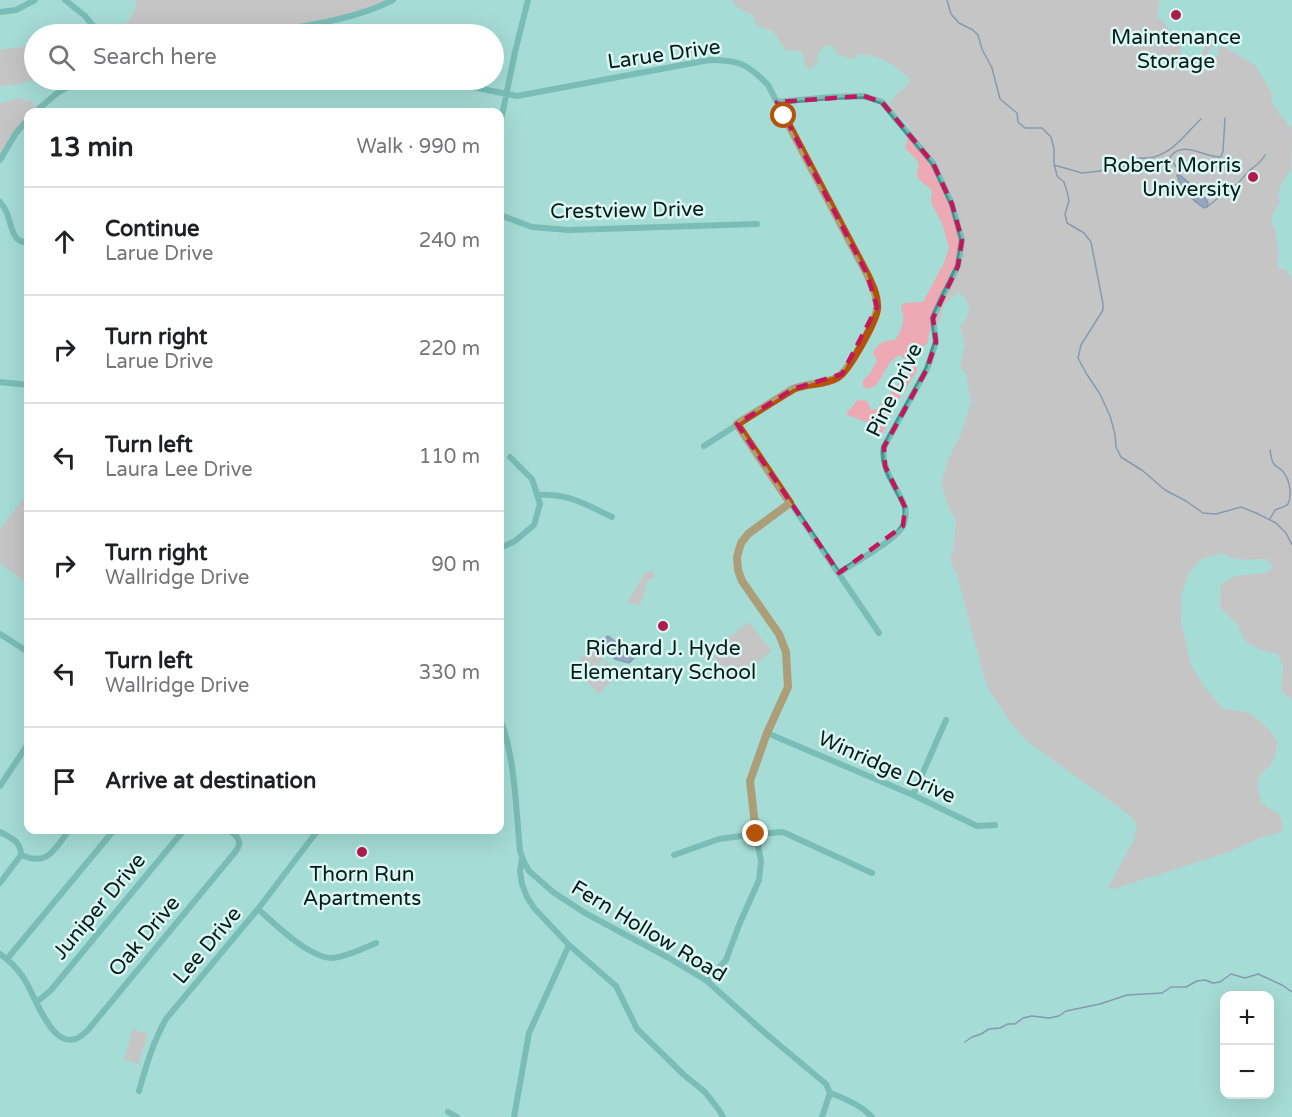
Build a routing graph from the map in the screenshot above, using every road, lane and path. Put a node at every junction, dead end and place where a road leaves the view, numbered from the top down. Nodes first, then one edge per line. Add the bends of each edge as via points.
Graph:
1 (35, 0) edge
2 (65, 0) edge
3 (393, 0) edge
4 (528, 0) edge
5 (0, 12) edge
6 (92, 24) edge
7 (308, 24) edge
8 (63, 90) edge
9 (487, 90) edge
10 (506, 94) junction
11 (777, 102) junction
12 (40, 108) edge
13 (503, 108) edge
14 (24, 124) edge
15 (0, 160) edge
16 (0, 202) edge
17 (504, 216) edge
18 (757, 224) dead end
19 (24, 243) edge
20 (0, 381) edge
21 (24, 384) edge
22 (737, 424) junction
23 (704, 446) dead end
24 (510, 457) dead end
25 (537, 495) junction
26 (790, 503) junction
27 (612, 517) dead end
28 (504, 546) edge
29 (839, 573) junction
30 (879, 633) dead end
31 (0, 634) edge
32 (24, 649) edge
33 (946, 720) dead end
34 (504, 729) edge
35 (767, 733) junction
36 (24, 750) edge
37 (0, 786) edge
38 (914, 795) junction
39 (995, 825) dead end
40 (0, 832) edge
41 (66, 834) edge
42 (111, 834) edge
43 (181, 834) edge
44 (234, 834) edge
45 (315, 834) edge
46 (756, 834) junction
47 (21, 855) junction
48 (674, 855) dead end
49 (522, 858) junction
50 (872, 873) dead end
51 (0, 883) edge
52 (530, 883) junction
53 (258, 909) junction
54 (376, 943) dead end
55 (569, 945) junction
56 (0, 954) edge
57 (7, 959) junction
58 (707, 981) junction
59 (37, 1002) junction
60 (139, 1091) dead end
61 (830, 1093) junction
62 (448, 1112) dead end
63 (457, 1117) edge
64 (514, 1117) edge
65 (723, 1117) edge
66 (822, 1117) edge
67 (872, 1117) edge

1 - 5 street via 16,10
2 - 6 street
3 - 7 street via 367,11
4 - 10 street
8 - 12 street
9 - 10 street, Larue Drive
10 - 11 street, Larue Drive via 517,96 709,60 729,60 754,70 768,84
10 - 13 street
11 - 22 street, Larue Drive via 867,274 877,307 872,324 842,374 793,389
11 - 29 street, Pine Drive via 864,96 882,102 933,163 952,204 962,240 958,266 933,318 936,342 927,369 884,447 883,460 905,507 903,526 887,542
14 - 15 street
16 - 19 street via 17,240
17 - 18 street, Crestview Drive via 532,227 568,231
20 - 21 street
22 - 23 street, Larue Drive
22 - 26 street
24 - 25 street via 532,479
25 - 27 street via 572,498
25 - 28 street via 540,504 534,525
26 - 29 street
26 - 35 street via 748,534 737,557 742,581 779,634 786,652 788,687
29 - 30 street
31 - 32 street
33 - 38 street
34 - 49 street, Fern Hollow Road
35 - 38 street, Winridge Drive
35 - 46 street via 750,781
36 - 37 street
38 - 39 street, Winridge Drive via 977,826
40 - 47 street via 18,843
41 - 47 street via 46,858 37,860
42 - 57 street
43 - 59 street, Juniper Drive
44 - 59 street, Oak Drive via 240,841 236,851 88,1030 77,1039 58,1037
45 - 53 street, Lee Drive
46 - 48 street via 719,839
46 - 50 street via 783,832
46 - 58 street via 761,861 759,880 726,960
47 - 51 street
49 - 52 street, Fern Hollow Road
49 - 52 street via 520,871
52 - 55 street via 527,897
52 - 58 street, Fern Hollow Road via 553,892
53 - 54 street via 294,940 332,958
53 - 60 street, Lee Drive via 166,1019
55 - 64 street via 529,1033
55 - 65 street via 616,986 637,1029 705,1092
56 - 57 street
57 - 59 street
58 - 61 street, Fern Hollow Road via 826,1084
61 - 66 street
61 - 67 street, Fern Hollow Road
62 - 63 street

